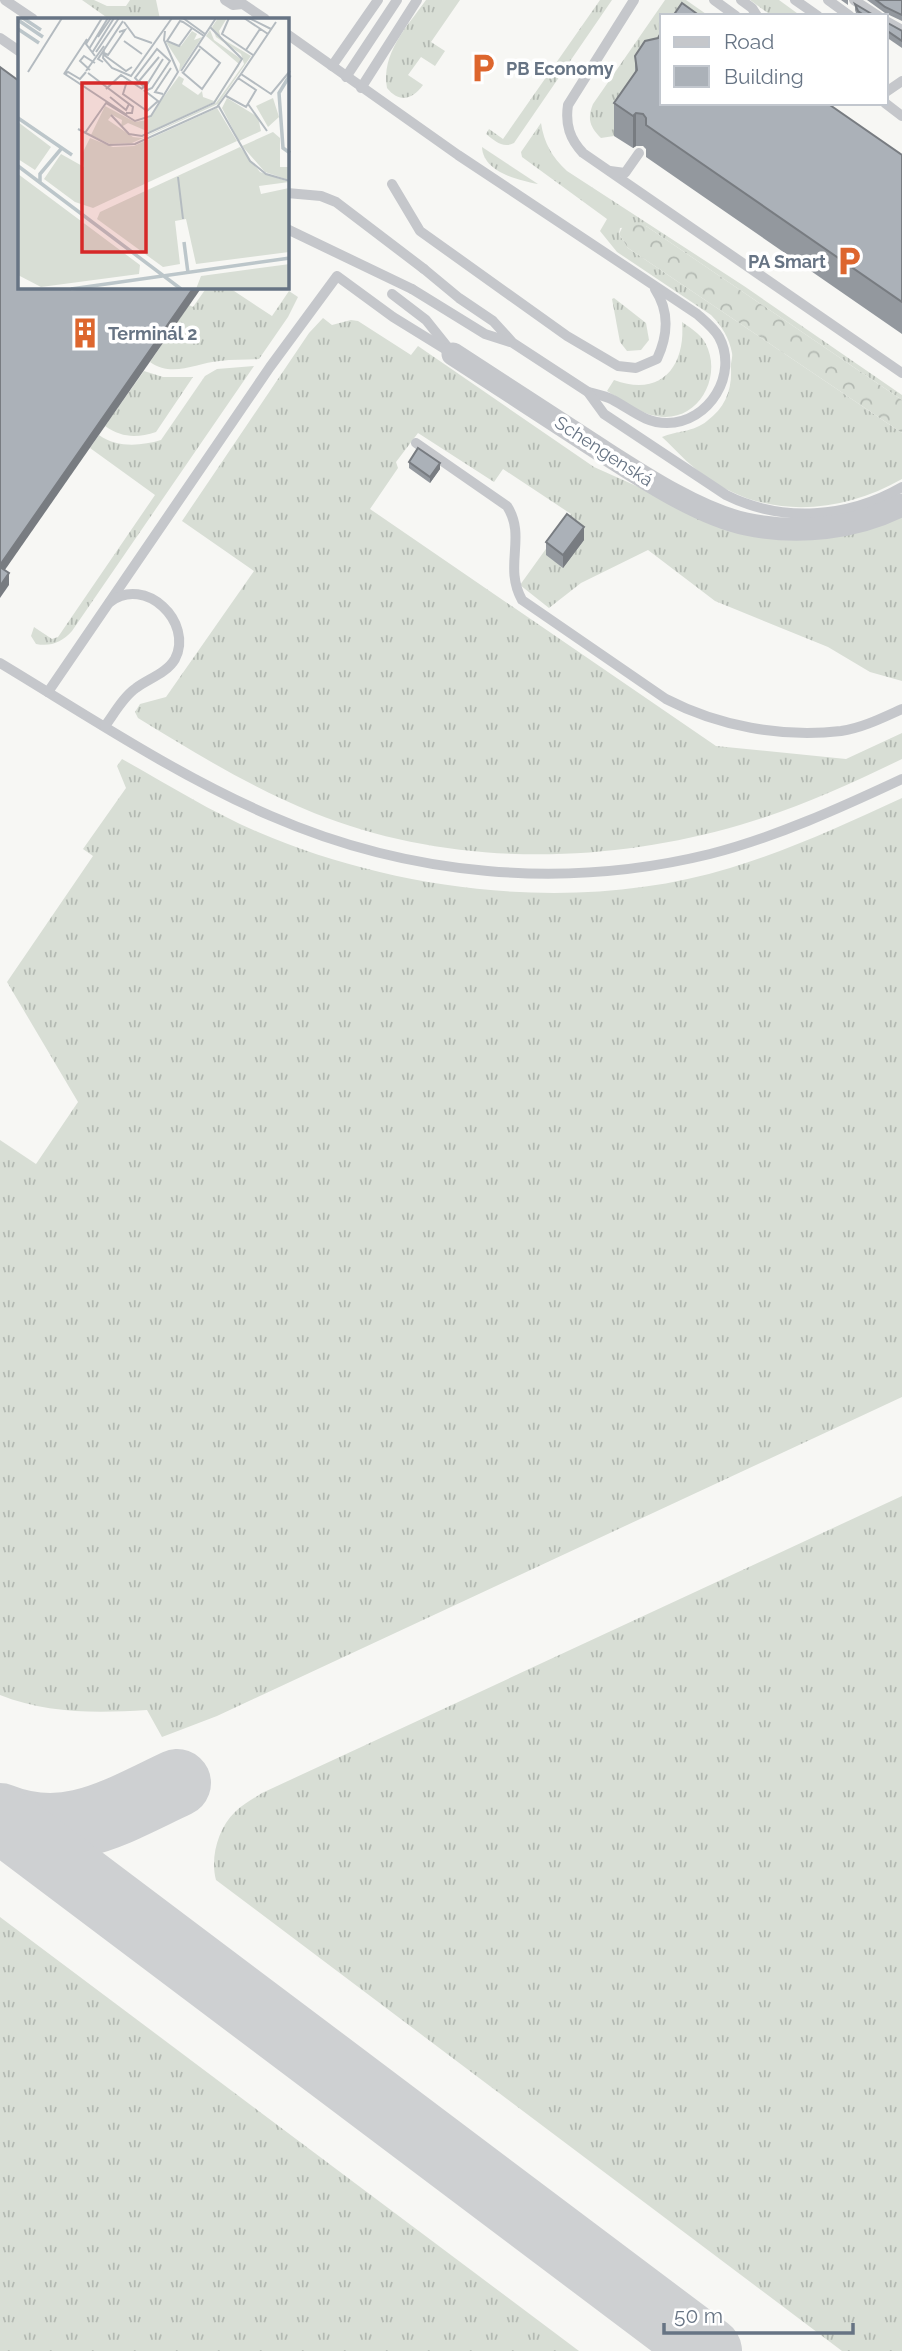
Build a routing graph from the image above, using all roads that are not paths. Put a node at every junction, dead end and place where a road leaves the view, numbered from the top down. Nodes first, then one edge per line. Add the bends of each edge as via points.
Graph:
1 (5, 0) edge
2 (225, 0) edge
3 (378, 0) edge
4 (397, 0) edge
5 (417, 0) edge
6 (634, 0) edge
7 (714, 0) edge
8 (741, 0) edge
9 (795, 0) edge
10 (828, 0) edge
11 (854, 0) edge
12 (733, 14) edge
13 (756, 14) edge
14 (815, 14) edge
15 (847, 14) edge
16 (875, 14) edge
17 (32, 18) edge
18 (264, 18) edge
19 (289, 35) edge
20 (0, 38) edge
21 (18, 50) edge
22 (332, 66) junction
23 (346, 76) junction
24 (361, 88) junction
25 (888, 105) edge
26 (902, 116) edge
27 (639, 153) dead end
28 (607, 170) junction
29 (392, 184) dead end
30 (289, 193) edge
31 (289, 230) edge
32 (652, 285) junction
33 (392, 294) dead end
34 (513, 343) junction
35 (453, 354) junction
36 (902, 360) edge
37 (902, 367) edge
38 (902, 373) edge
39 (588, 392) junction
40 (416, 443) dead end
41 (902, 487) edge
42 (902, 505) edge
43 (105, 608) junction
44 (0, 663) edge
45 (48, 692) junction
46 (902, 709) edge
47 (105, 726) junction
48 (902, 779) edge

1 - 17 lane
2 - 18 lane via 243,4
3 - 22 lane
4 - 23 lane
5 - 24 lane
6 - 28 lane via 572,97 566,117 577,146
7 - 12 lane
8 - 13 lane
9 - 14 lane
10 - 15 lane
11 - 16 lane
19 - 22 lane
20 - 21 lane
22 - 23 lane
23 - 24 lane
24 - 32 lane
25 - 26 lane
27 - 28 lane via 625,173
28 - 38 lane
29 - 32 lane via 420,231 618,366 651,364 660,353 666,312
30 - 34 lane, bridge via 336,202 493,321
31 - 34 lane, bridge via 412,289 485,334
32 - 39 lane via 707,322 720,339 725,362 716,396 694,416 670,423 641,418 612,399
33 - 35 lane via 426,320
34 - 39 lane
35 - 42 street, Schengenská via 661,488 744,524 825,527
35 - 43 lane, Schengenská via 337,276
36 - 37 lane
39 - 41 lane via 604,414 726,495 754,507 786,513 831,512
40 - 46 lane via 507,506 514,516 513,574 522,600 666,699 715,720 779,731 842,731
43 - 45 lane
43 - 47 lane via 122,595 145,596 170,612 176,624 177,653 163,671 133,689
44 - 45 lane
45 - 47 lane
47 - 48 lane via 217,790 318,835 404,860 519,874 612,871 713,853 801,823

